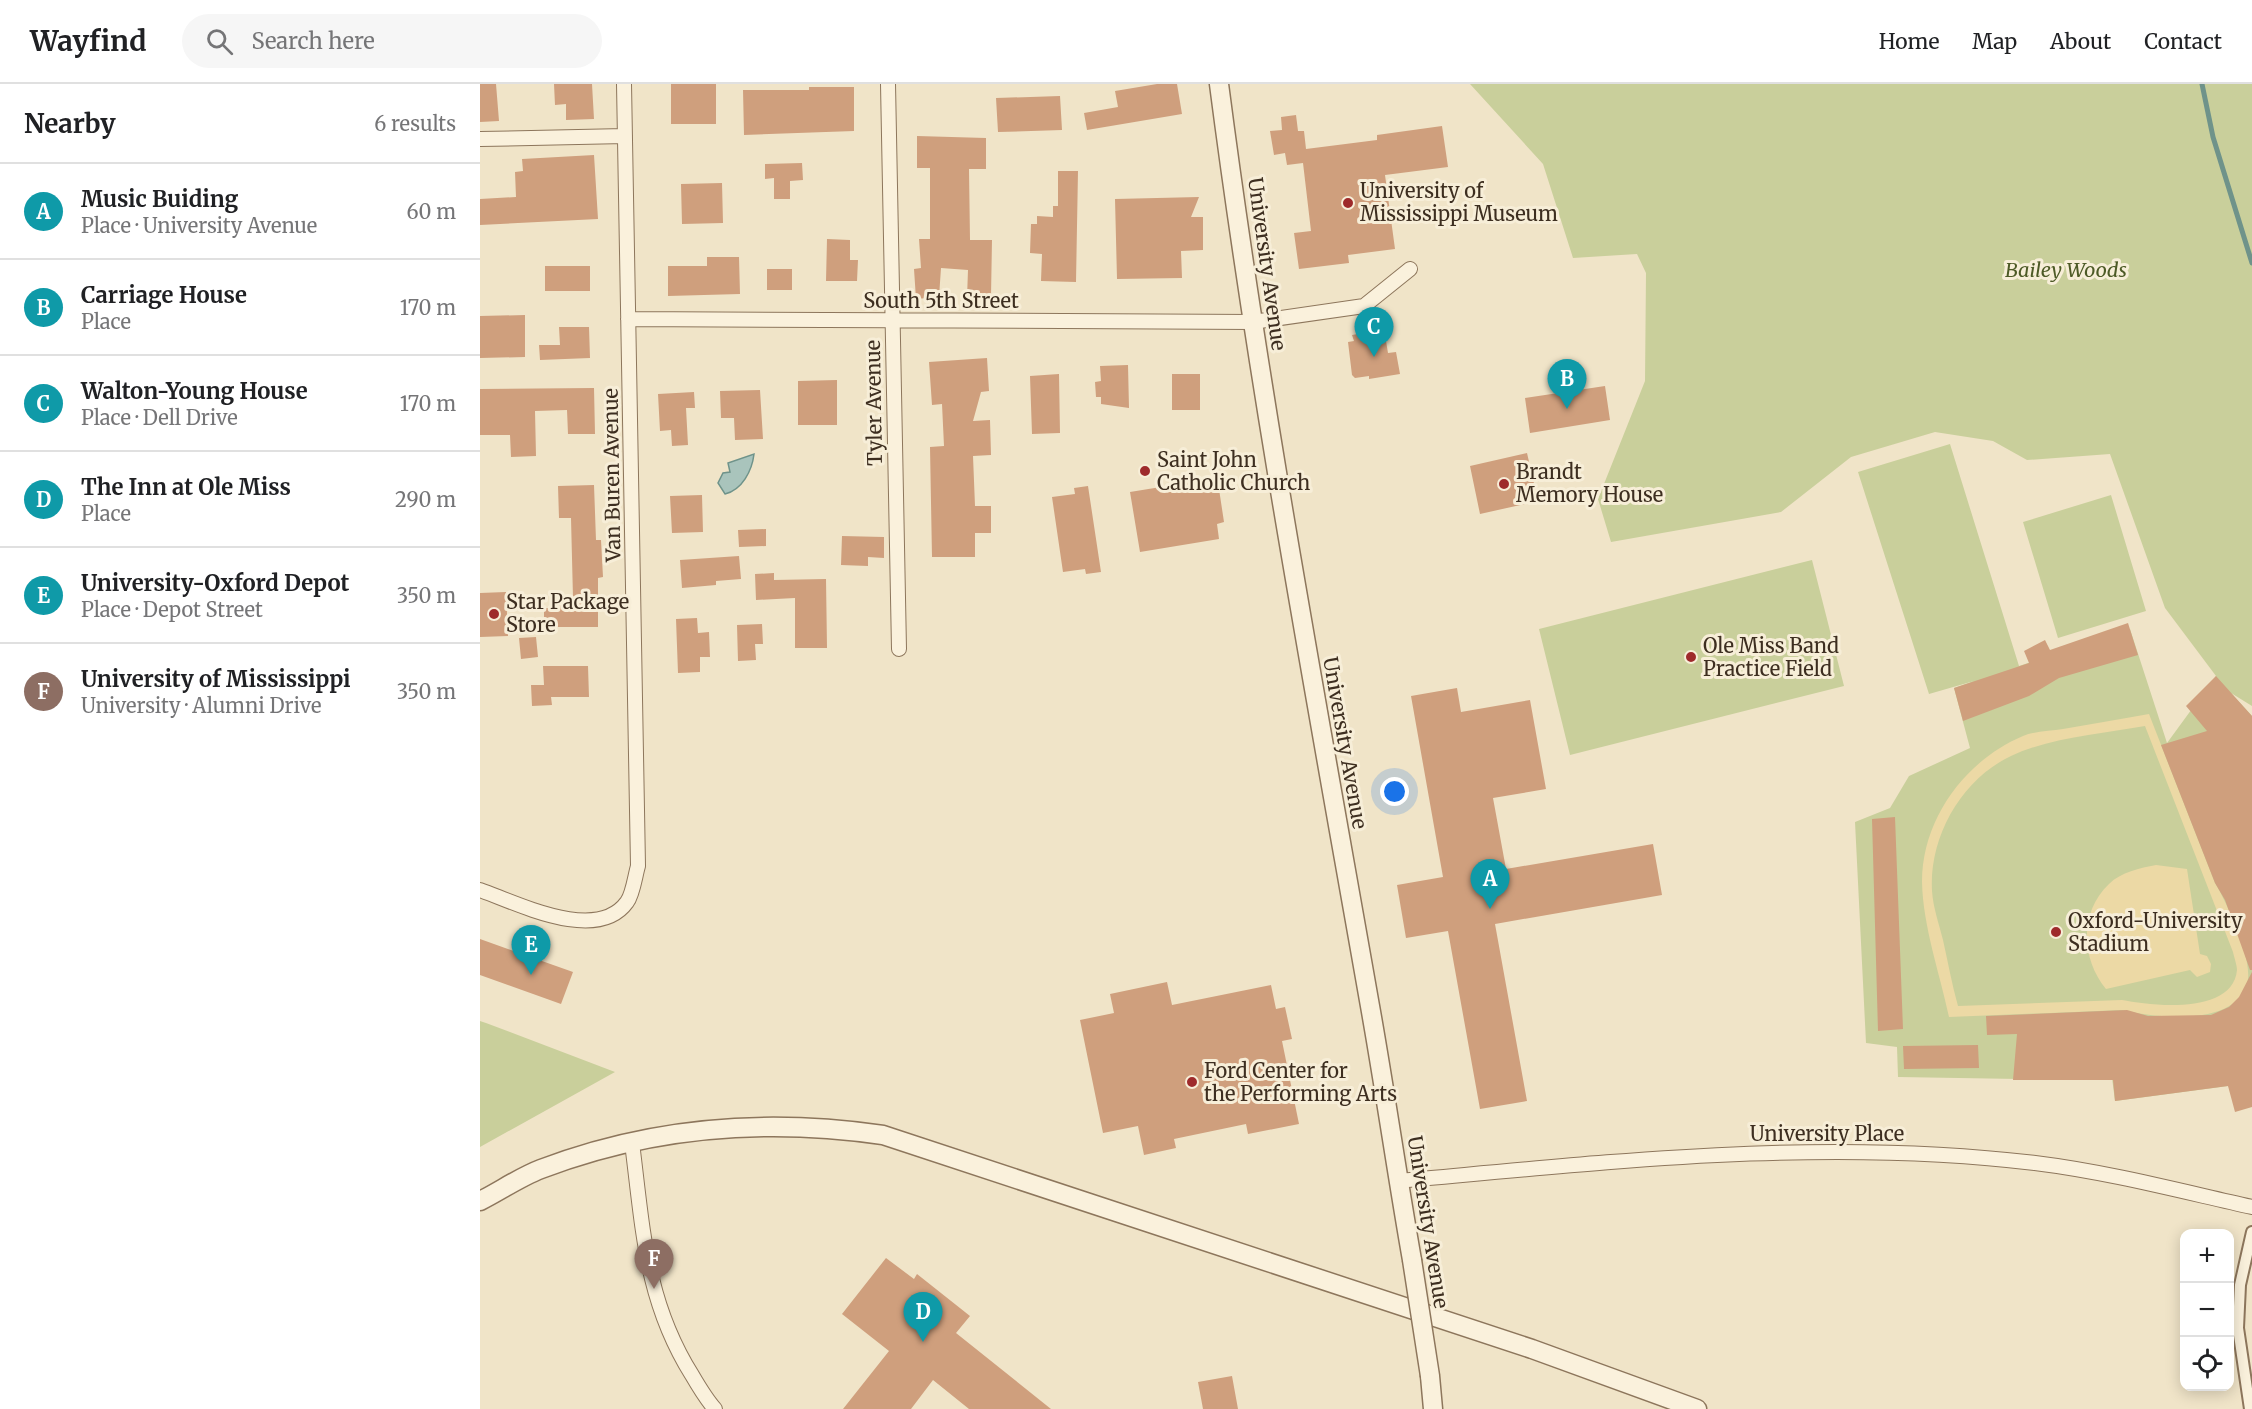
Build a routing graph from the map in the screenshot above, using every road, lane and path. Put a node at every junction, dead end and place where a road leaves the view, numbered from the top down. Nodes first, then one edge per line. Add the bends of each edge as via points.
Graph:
1 (624, 84) edge
2 (888, 84) edge
3 (1219, 84) edge
4 (625, 136) junction
5 (480, 139) edge
6 (1410, 269) dead end
7 (628, 320) junction
8 (892, 321) junction
9 (1253, 322) junction
10 (898, 649) dead end
11 (480, 890) edge
12 (632, 1143) junction
13 (1398, 1181) junction
14 (480, 1201) edge
15 (2252, 1207) edge
16 (2252, 1232) edge
17 (715, 1409) edge
18 (1433, 1409) edge
19 (1696, 1409) edge
20 (2250, 1409) edge

1 - 4 street, Van Buren Avenue
2 - 8 street, Tyler Avenue
3 - 9 street, University Avenue
4 - 5 street
4 - 7 street, Van Buren Avenue
6 - 9 street, South 5th Street via 1364,306
7 - 8 street, South 5th Street
7 - 11 street, Van Buren Avenue via 638,866 627,902 604,919 572,921
8 - 9 street, South 5th Street
8 - 10 street, Tyler Avenue
9 - 13 street, University Avenue via 1290,560
12 - 14 street via 538,1170
12 - 17 street via 645,1252 657,1305 682,1359
12 - 19 street via 707,1129 780,1125 882,1134 1521,1345
13 - 15 street, University Place via 1703,1155 1825,1150 2036,1163
13 - 18 street, University Avenue, bridge
16 - 20 street via 2240,1285 2238,1328

